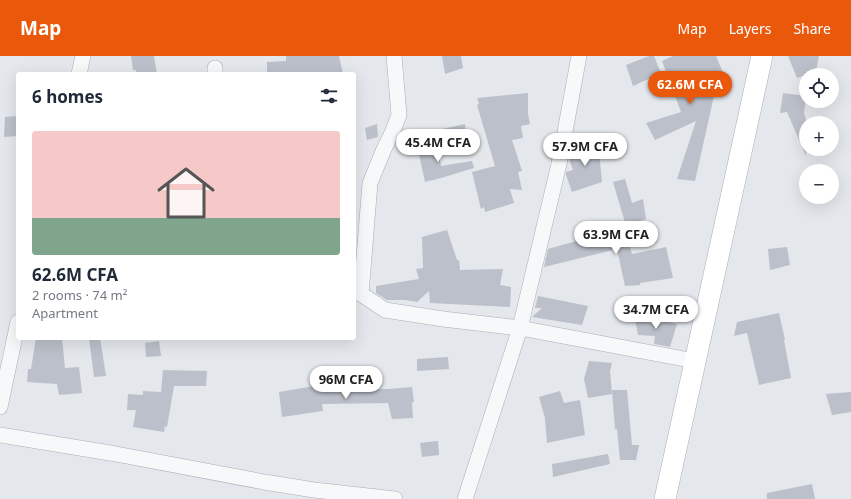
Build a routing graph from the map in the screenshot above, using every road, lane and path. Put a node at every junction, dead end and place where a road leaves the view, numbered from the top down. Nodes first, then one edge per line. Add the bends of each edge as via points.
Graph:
1 (83, 56) edge
2 (394, 56) edge
3 (579, 56) edge
4 (762, 56) edge
5 (79, 72) edge
6 (357, 293) edge
7 (520, 328) junction
8 (16, 331) edge
9 (695, 361) junction
10 (0, 407) edge
11 (0, 435) edge
12 (395, 499) edge
13 (465, 499) edge
14 (665, 499) edge

1 - 5 street
2 - 6 street via 398,115 370,183
3 - 7 street via 559,164
4 - 9 street
6 - 7 street via 384,310
7 - 9 street
7 - 13 street
8 - 10 street
9 - 14 street
11 - 12 street via 314,490

